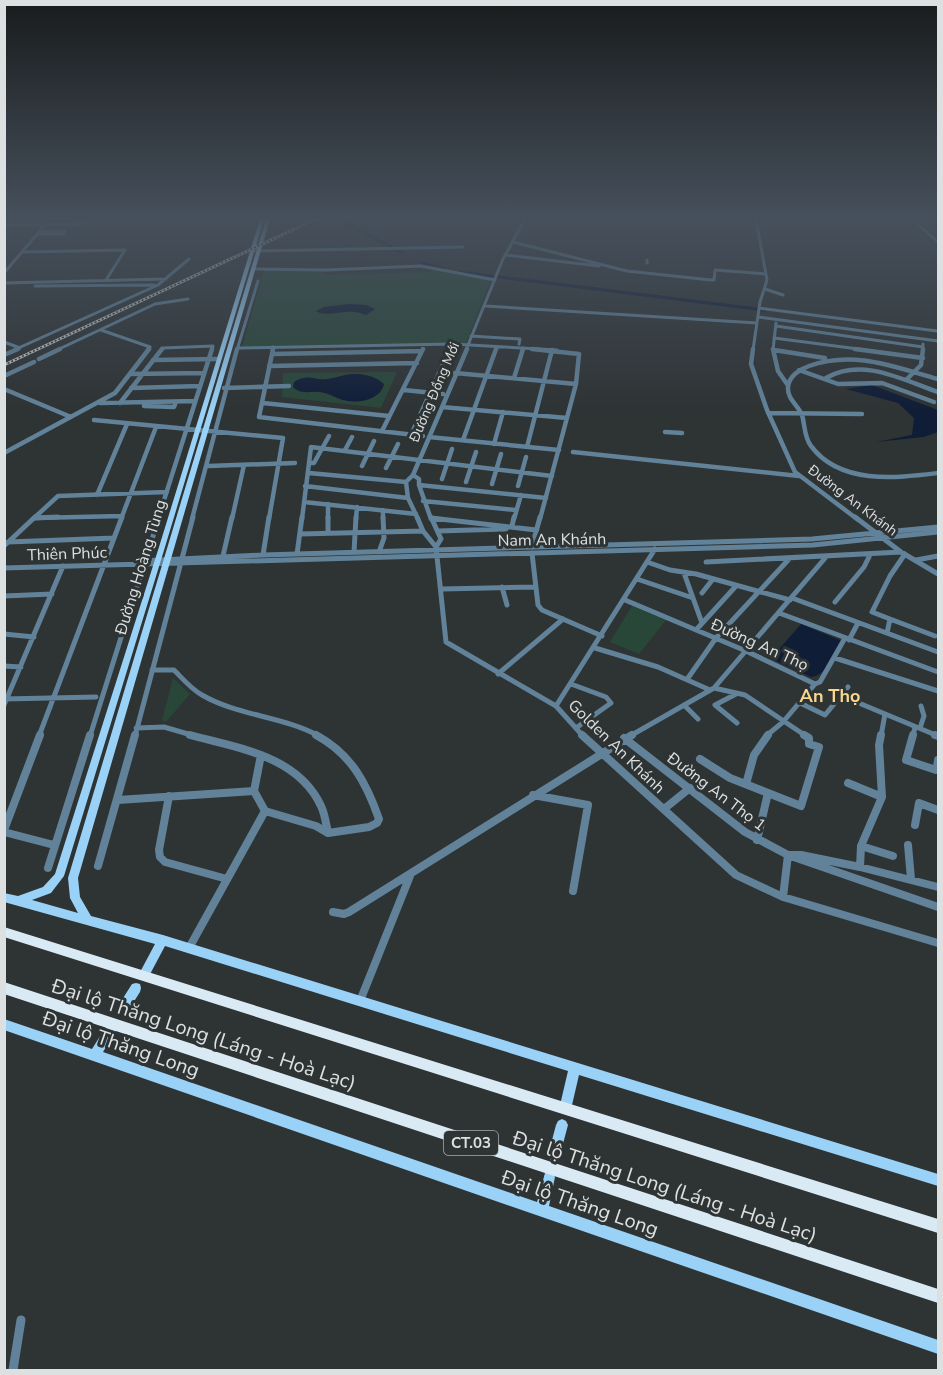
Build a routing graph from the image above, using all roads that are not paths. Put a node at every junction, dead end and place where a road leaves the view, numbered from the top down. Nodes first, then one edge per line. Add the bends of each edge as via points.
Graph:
1 (25, 283) edge
2 (161, 283) edge
3 (242, 283) edge
4 (250, 283) edge
5 (257, 283) edge
6 (494, 283) edge
7 (765, 283) edge
8 (4, 284) edge
9 (158, 285) junction
10 (765, 289) junction
11 (783, 295) dead end
12 (188, 299) dead end
13 (485, 306) junction
14 (233, 309) junction
15 (758, 311) junction
16 (243, 312) junction
17 (757, 323) junction
18 (101, 330) junction
19 (937, 331) edge
20 (471, 336) junction
21 (774, 338) junction
22 (939, 339) edge
23 (4, 342) edge
24 (425, 344) junction
25 (452, 344) junction
26 (468, 344) junction
27 (497, 346) junction
28 (521, 346) junction
29 (273, 347) junction
30 (20, 348) junction
31 (238, 348) junction
32 (552, 350) junction
33 (774, 350) junction
34 (422, 351) junction
35 (352, 352) junction
36 (272, 354) junction
37 (4, 355) edge
38 (923, 358) junction
39 (39, 359) dead end
40 (208, 359) junction
41 (219, 359) junction
42 (834, 359) junction
43 (153, 360) junction
44 (33, 362) dead end
45 (417, 363) junction
46 (351, 364) junction
47 (270, 366) junction
48 (799, 370) junction
49 (204, 373) junction
50 (455, 373) junction
51 (918, 373) junction
52 (130, 374) junction
53 (143, 374) junction
54 (780, 375) junction
55 (5, 376) edge
56 (486, 376) junction
57 (791, 376) junction
58 (514, 378) junction
59 (826, 378) junction
60 (939, 379) edge
61 (906, 380) junction
62 (544, 381) junction
63 (576, 384) junction
64 (787, 384) junction
65 (200, 386) junction
66 (289, 386) dead end
67 (266, 387) junction
68 (131, 388) junction
69 (219, 388) junction
70 (227, 388) junction
71 (4, 389) edge
72 (404, 390) junction
73 (939, 392) edge
74 (430, 393) junction
75 (443, 394) dead end
76 (195, 401) junction
77 (934, 402) dead end
78 (99, 403) junction
79 (120, 403) junction
80 (262, 403) junction
81 (442, 406) junction
82 (334, 410) junction
83 (474, 410) junction
84 (503, 412) junction
85 (768, 413) junction
86 (801, 414) junction
87 (862, 414) dead end
88 (535, 415) junction
89 (389, 416) junction
90 (71, 417) junction
91 (567, 418) junction
92 (94, 420) dead end
93 (127, 424) junction
94 (326, 424) junction
95 (156, 427) junction
96 (187, 429) junction
97 (197, 430) junction
98 (206, 430) junction
99 (217, 431) junction
100 (382, 431) junction
101 (665, 432) dead end
102 (682, 433) dead end
103 (411, 435) junction
104 (329, 436) dead end
105 (352, 437) dead end
106 (426, 437) junction
107 (463, 440) junction
108 (374, 441) dead end
109 (398, 444) dead end
110 (494, 444) junction
111 (322, 447) junction
112 (527, 447) junction
113 (452, 449) dead end
114 (345, 450) junction
115 (559, 450) junction
116 (476, 452) dead end
117 (573, 452) dead end
118 (4, 453) edge
119 (369, 453) junction
120 (501, 454) dead end
121 (393, 456) junction
122 (526, 458) dead end
123 (419, 459) junction
124 (295, 463) dead end
125 (309, 463) junction
126 (448, 463) junction
127 (278, 464) junction
128 (244, 465) junction
129 (208, 466) junction
130 (362, 466) dead end
131 (472, 466) junction
132 (386, 468) dead end
133 (497, 469) junction
134 (939, 472) edge
135 (309, 473) junction
136 (521, 473) junction
137 (413, 476) junction
138 (552, 476) junction
139 (799, 476) junction
140 (442, 479) dead end
141 (406, 482) junction
142 (466, 482) dead end
143 (492, 484) dead end
144 (419, 485) junction
145 (305, 486) junction
146 (518, 486) dead end
147 (167, 492) junction
148 (130, 494) junction
149 (97, 495) junction
150 (521, 495) junction
151 (408, 498) junction
152 (546, 498) junction
153 (423, 501) junction
154 (304, 502) junction
155 (328, 504) junction
156 (357, 507) junction
157 (383, 510) junction
158 (516, 510) junction
159 (416, 514) junction
160 (122, 516) junction
161 (34, 518) junction
162 (432, 518) junction
163 (512, 526) junction
164 (939, 527) edge
165 (522, 528) junction
166 (536, 530) junction
167 (423, 531) junction
168 (438, 531) junction
169 (356, 532) junction
170 (383, 532) junction
171 (939, 532) edge
172 (328, 533) junction
173 (300, 534) junction
174 (878, 534) junction
175 (114, 538) junction
176 (884, 538) junction
177 (6, 544) edge
178 (655, 547) junction
179 (532, 550) junction
180 (436, 551) junction
181 (354, 552) junction
182 (379, 552) junction
183 (903, 553) junction
184 (297, 554) junction
185 (263, 555) junction
186 (870, 555) junction
187 (223, 556) junction
188 (939, 556) edge
189 (826, 557) junction
190 (790, 558) junction
191 (245, 559) junction
192 (915, 560) junction
193 (162, 561) junction
194 (182, 561) junction
195 (145, 562) junction
196 (647, 562) junction
197 (706, 562) dead end
198 (104, 565) junction
199 (63, 566) junction
200 (4, 568) edge
201 (684, 573) junction
202 (939, 574) edge
203 (637, 579) junction
204 (713, 579) junction
205 (536, 586) junction
206 (736, 586) junction
207 (502, 587) junction
208 (442, 589) junction
209 (759, 591) junction
210 (702, 592) dead end
211 (52, 594) junction
212 (4, 596) edge
213 (693, 598) junction
214 (791, 599) junction
215 (625, 600) junction
216 (835, 602) dead end
217 (507, 605) dead end
218 (779, 613) junction
219 (563, 619) junction
220 (890, 619) junction
221 (702, 623) junction
222 (858, 623) junction
223 (696, 630) junction
224 (886, 633) junction
225 (4, 634) edge
226 (602, 636) junction
227 (935, 636) dead end
228 (33, 637) junction
229 (716, 638) junction
230 (847, 639) junction
231 (595, 648) junction
232 (746, 651) junction
233 (939, 652) edge
234 (835, 658) junction
235 (4, 666) edge
236 (21, 667) junction
237 (152, 670) junction
238 (939, 672) edge
239 (498, 674) junction
240 (687, 678) junction
241 (571, 684) junction
242 (815, 684) junction
243 (848, 687) dead end
244 (712, 689) junction
245 (939, 691) edge
246 (736, 694) junction
247 (842, 696) junction
248 (96, 697) dead end
249 (55, 698) junction
250 (5, 701) edge
251 (800, 703) junction
252 (684, 705) junction
253 (556, 706) junction
254 (921, 706) dead end
255 (885, 714) junction
256 (698, 719) dead end
257 (783, 722) junction
258 (737, 723) dead end
259 (136, 728) junction
260 (576, 728) junction
261 (917, 728) junction
262 (938, 734) edge
263 (624, 738) junction
264 (600, 753) junction
265 (261, 756) junction
266 (700, 759) dead end
267 (937, 766) edge
268 (848, 783) dead end
269 (746, 784) junction
270 (690, 788) junction
271 (254, 791) junction
272 (768, 794) junction
273 (532, 795) junction
274 (169, 796) junction
275 (882, 797) junction
276 (118, 800) junction
277 (664, 809) junction
278 (939, 810) edge
279 (265, 811) junction
280 (915, 825) dead end
281 (4, 831) edge
282 (328, 833) junction
283 (758, 840) junction
284 (54, 845) junction
285 (908, 845) dead end
286 (861, 846) junction
287 (788, 855) junction
288 (893, 856) dead end
289 (98, 866) dead end
290 (860, 867) junction
291 (48, 868) dead end
292 (410, 875) junction
293 (227, 879) junction
294 (911, 879) junction
295 (939, 887) edge
296 (573, 891) dead end
297 (4, 897) edge
298 (783, 897) junction
299 (18, 901) junction
300 (939, 907) edge
301 (333, 912) dead end
302 (87, 918) junction
303 (4, 932) edge
304 (163, 940) junction
305 (939, 943) edge
306 (189, 948) junction
307 (144, 974) dead end
308 (4, 988) edge
309 (136, 988) dead end
310 (360, 1001) junction
311 (122, 1010) dead end
312 (4, 1024) edge
313 (111, 1029) dead end
314 (95, 1055) junction
315 (575, 1068) junction
316 (566, 1105) dead end
317 (562, 1125) dead end
318 (555, 1155) dead end
319 (549, 1177) dead end
320 (939, 1180) edge
321 (542, 1210) junction
322 (939, 1226) edge
323 (939, 1296) edge
324 (21, 1320) dead end
325 (939, 1347) edge
326 (13, 1371) edge

1 - 8 street
2 - 9 street
3 - 14 main road, Đường Hoàng Tùng
4 - 16 main road, Đường Hoàng Tùng
5 - 16 street
6 - 13 street, Đường Đồng Mới
7 - 10 street, Đường An Khánh
8 - 9 street
9 - 30 street
10 - 11 street
10 - 15 street, Đường An Khánh
12 - 18 street via 160,302
13 - 17 street
13 - 20 street, Đường Đồng Mới
14 - 16 main road
14 - 41 main road, Đường Hoàng Tùng
15 - 17 street, Đường An Khánh
15 - 19 street
15 - 22 street
16 - 31 street
16 - 69 main road, Đường Hoàng Tùng
17 - 85 street, Đường An Khánh via 751,364
18 - 39 street
18 - 52 street via 150,347
20 - 26 street, Đường Đồng Mới
20 - 28 street via 520,339
21 - 33 street
21 - 38 street
21 - 38 street via 776,325 923,344
23 - 30 street
24 - 25 street
24 - 29 street
24 - 34 street
25 - 26 street
25 - 74 street
26 - 27 street
26 - 50 street, Đường Đồng Mới
27 - 28 street
27 - 56 street
28 - 32 street
28 - 58 street
29 - 31 street
29 - 36 street
30 - 37 street
31 - 70 street
32 - 62 street
32 - 63 street via 579,354
33 - 42 street
33 - 54 street
34 - 35 street
34 - 45 street
35 - 36 street
35 - 46 street
36 - 47 street
38 - 51 street
40 - 41 street
40 - 43 street
40 - 43 street via 213,346 164,348
40 - 49 street
41 - 97 main road, Đường Hoàng Tùng
42 - 48 street
42 - 51 street via 889,363
43 - 53 street
44 - 55 street
45 - 46 street
45 - 72 street
46 - 47 street
47 - 67 street
48 - 57 street
48 - 59 street
49 - 53 street
49 - 65 street
50 - 56 street
50 - 81 street, Đường Đồng Mới
51 - 60 street
51 - 61 street
52 - 53 street
52 - 78 street via 116,393
53 - 68 street
54 - 57 street
54 - 64 street
56 - 58 street
56 - 83 street
57 - 64 street
58 - 62 street
59 - 61 street via 832,373 868,370
59 - 77 street via 838,384 882,383
61 - 73 street
62 - 63 street
62 - 88 street
63 - 91 street
64 - 86 street via 791,400
65 - 68 street
65 - 76 street
66 - 67 street
67 - 70 street
67 - 80 street
68 - 79 street
69 - 70 street
69 - 98 main road, Đường Hoàng Tùng
70 - 99 street
71 - 90 street
72 - 74 street
72 - 89 street
74 - 75 street
74 - 103 street
76 - 79 street via 176,402 170,408
76 - 96 street
78 - 79 street
78 - 90 street
80 - 82 street
80 - 94 street via 259,417
81 - 83 street
81 - 106 street, Đường Đồng Mới
82 - 89 street
82 - 94 street
83 - 84 street
83 - 107 street
84 - 88 street
84 - 110 street
85 - 86 street
85 - 139 street, Đường An Khánh
86 - 87 street
86 - 134 street via 810,444 843,468 889,479
88 - 91 street
88 - 112 street
89 - 100 street
90 - 118 street
91 - 115 street
92 - 93 street
93 - 95 street
93 - 149 street
94 - 100 street
95 - 96 street
95 - 148 street
96 - 97 street
96 - 147 street
97 - 98 street
97 - 193 main road, Đường Hoàng Tùng
98 - 99 street
98 - 193 main road, Đường Hoàng Tùng
99 - 127 street via 283,438
99 - 129 street
100 - 103 street
101 - 102 street
103 - 106 street
104 - 111 street
105 - 114 street
106 - 107 street
106 - 123 street, Đường Đồng Mới
107 - 110 street
108 - 119 street
109 - 121 street
110 - 112 street
111 - 114 street, Đường Đồng Mới
111 - 125 street via 314,463
111 - 125 street via 311,447
112 - 115 street
113 - 126 street
114 - 119 street, Đường Đồng Mới
115 - 138 street
116 - 131 street
117 - 139 street
119 - 121 street, Đường Đồng Mới
119 - 130 street
120 - 133 street
121 - 123 street, Đường Đồng Mới
121 - 132 street
122 - 136 street
123 - 126 street
123 - 137 street
124 - 127 street
125 - 135 street
126 - 131 street
126 - 140 street
127 - 128 street
127 - 185 street
128 - 129 street
128 - 187 street
129 - 194 street
131 - 133 street
131 - 142 street
133 - 136 street
133 - 143 street
135 - 141 street
135 - 145 street
136 - 138 street
136 - 146 street
137 - 141 street
137 - 144 street via 419,479
138 - 152 street
139 - 174 street, Đường An Khánh
141 - 151 street
144 - 150 street
144 - 153 street
145 - 151 street
145 - 154 street
147 - 148 street
147 - 195 street
148 - 149 street
148 - 160 street
149 - 161 street via 58,496
150 - 152 street
150 - 158 street
151 - 159 street
152 - 166 street
153 - 158 street
153 - 162 street
154 - 155 street
154 - 173 street
155 - 156 street
155 - 172 street
156 - 157 street
156 - 169 street
157 - 159 street
157 - 170 street
158 - 163 street
159 - 167 street
160 - 161 street
160 - 175 street
161 - 177 street
162 - 163 street
162 - 168 street
163 - 165 street
164 - 174 street, Nam An Khánh
165 - 166 street
165 - 168 street
166 - 179 street
167 - 170 street
167 - 180 street
168 - 180 street via 441,539
169 - 170 street
169 - 172 street
169 - 181 street
170 - 182 street
171 - 176 street, Nam An Khánh
172 - 173 street
173 - 184 street
174 - 176 street, Đường An Khánh
174 - 178 street, Nam An Khánh
175 - 177 street
175 - 198 street
176 - 178 street, Nam An Khánh via 813,545
176 - 183 street, Đường An Khánh
178 - 179 street, Nam An Khánh
178 - 196 street
179 - 180 street, Nam An Khánh
179 - 205 street
180 - 182 street, Nam An Khánh
180 - 191 street, Nam An Khánh
180 - 208 street, Golden An Khánh
181 - 182 street, Nam An Khánh
181 - 184 street, Nam An Khánh
183 - 186 street
183 - 192 street, Đường An Khánh
183 - 220 street via 872,612
184 - 185 street, Nam An Khánh
185 - 191 street, Nam An Khánh
186 - 189 street
186 - 216 street
187 - 191 street, Nam An Khánh
187 - 194 street, Nam An Khánh
188 - 192 street
189 - 190 street
189 - 214 street
190 - 197 street
190 - 209 street
191 - 194 street, Nam An Khánh
192 - 202 street, Đường An Khánh
193 - 194 street, Thiên Phúc
193 - 195 street, Thiên Phúc
193 - 299 main road, Đường Hoàng Tùng via 59,876 48,890
193 - 302 main road, Đường Hoàng Tùng via 73,878 75,898
194 - 237 street
195 - 198 street, Thiên Phúc
195 - 284 street
196 - 201 street
196 - 203 street
198 - 199 street, Thiên Phúc
198 - 249 street
199 - 200 street, Thiên Phúc
199 - 211 street
201 - 204 street
201 - 213 street
203 - 213 street
203 - 215 street
204 - 206 street
204 - 210 street
205 - 207 street
205 - 219 street via 538,605
206 - 209 street
206 - 221 street
207 - 208 street
207 - 217 street
208 - 239 street, Golden An Khánh via 447,642
209 - 214 street
209 - 229 street
211 - 212 street
211 - 228 street
213 - 221 street
214 - 218 street
214 - 222 street
215 - 223 street, Đường An Thọ
215 - 226 street
218 - 230 street
218 - 232 street
219 - 226 street
219 - 239 street
220 - 224 street
220 - 227 street
221 - 223 street
222 - 224 street
222 - 230 street
223 - 229 street, Đường An Thọ
224 - 233 street
225 - 228 street
226 - 231 street
228 - 236 street
229 - 232 street, Đường An Thọ
229 - 240 street
230 - 234 street
230 - 238 street
231 - 240 street
231 - 241 street
232 - 242 street, Đường An Thọ
232 - 244 street
234 - 242 street
234 - 245 street
235 - 236 street
236 - 250 street
237 - 259 street
237 - 282 street via 174,670 206,697 300,727 341,750 364,777 379,819 369,827
239 - 253 street, Golden An Khánh
240 - 244 street
241 - 253 street
241 - 260 street via 606,697 611,703
242 - 251 street, Đường An Thọ
243 - 247 street
244 - 246 street
244 - 252 street
246 - 257 street via 745,695
246 - 258 street via 715,705
247 - 251 street via 825,715
247 - 255 street
248 - 249 street
249 - 250 street
249 - 281 street
251 - 257 street, Đường An Thọ
252 - 256 street
252 - 263 street
253 - 260 street, Golden An Khánh
254 - 261 street via 924,716
255 - 261 street
255 - 275 street via 879,745
257 - 269 street, Đường An Thọ via 766,736 754,755
257 - 272 street via 809,738 809,744 819,747 818,754 801,806
259 - 265 street via 164,727
259 - 276 street
260 - 264 street, Golden An Khánh
261 - 262 street
261 - 267 street via 906,760
263 - 264 street
263 - 270 street, Đường An Thọ 1
264 - 273 street
264 - 277 street, Golden An Khánh
265 - 271 street
265 - 282 street via 294,771 308,784 319,800
266 - 269 street
268 - 275 street
269 - 272 street
270 - 277 street
270 - 283 street, Đường An Thọ 1
271 - 274 street
271 - 279 street
272 - 283 street
273 - 292 street
273 - 296 street via 588,805
274 - 276 street
274 - 293 street via 160,857 165,862
275 - 286 street
276 - 289 street
277 - 298 street, Golden An Khánh via 736,874
278 - 280 street via 919,803
279 - 282 street
279 - 293 street
281 - 284 street
283 - 287 street, Đường An Thọ 1
284 - 291 street
285 - 294 street
286 - 288 street
286 - 290 street
287 - 290 street, Đường An Thọ 1
287 - 298 street
287 - 300 street
290 - 294 street, Đường An Thọ 1
292 - 301 street via 349,912
292 - 310 street
293 - 306 street
294 - 295 street, Đường An Thọ 1
297 - 299 main road
298 - 305 street, Golden An Khánh
299 - 302 main road
302 - 304 main road
303 - 322 highway, Đại lộ Thăng Long (Láng - Hoà Lạc)
304 - 306 main road
304 - 307 main road
306 - 310 main road
308 - 323 highway, Đại lộ Thăng Long (Láng - Hoà Lạc) / CT.03
309 - 311 main road
310 - 315 main road
312 - 314 main road, Đại lộ Thăng Long
313 - 314 main road
314 - 321 main road, Đại lộ Thăng Long
315 - 316 main road
315 - 320 main road
317 - 318 main road
319 - 321 main road
321 - 325 main road, Đại lộ Thăng Long
324 - 326 street

